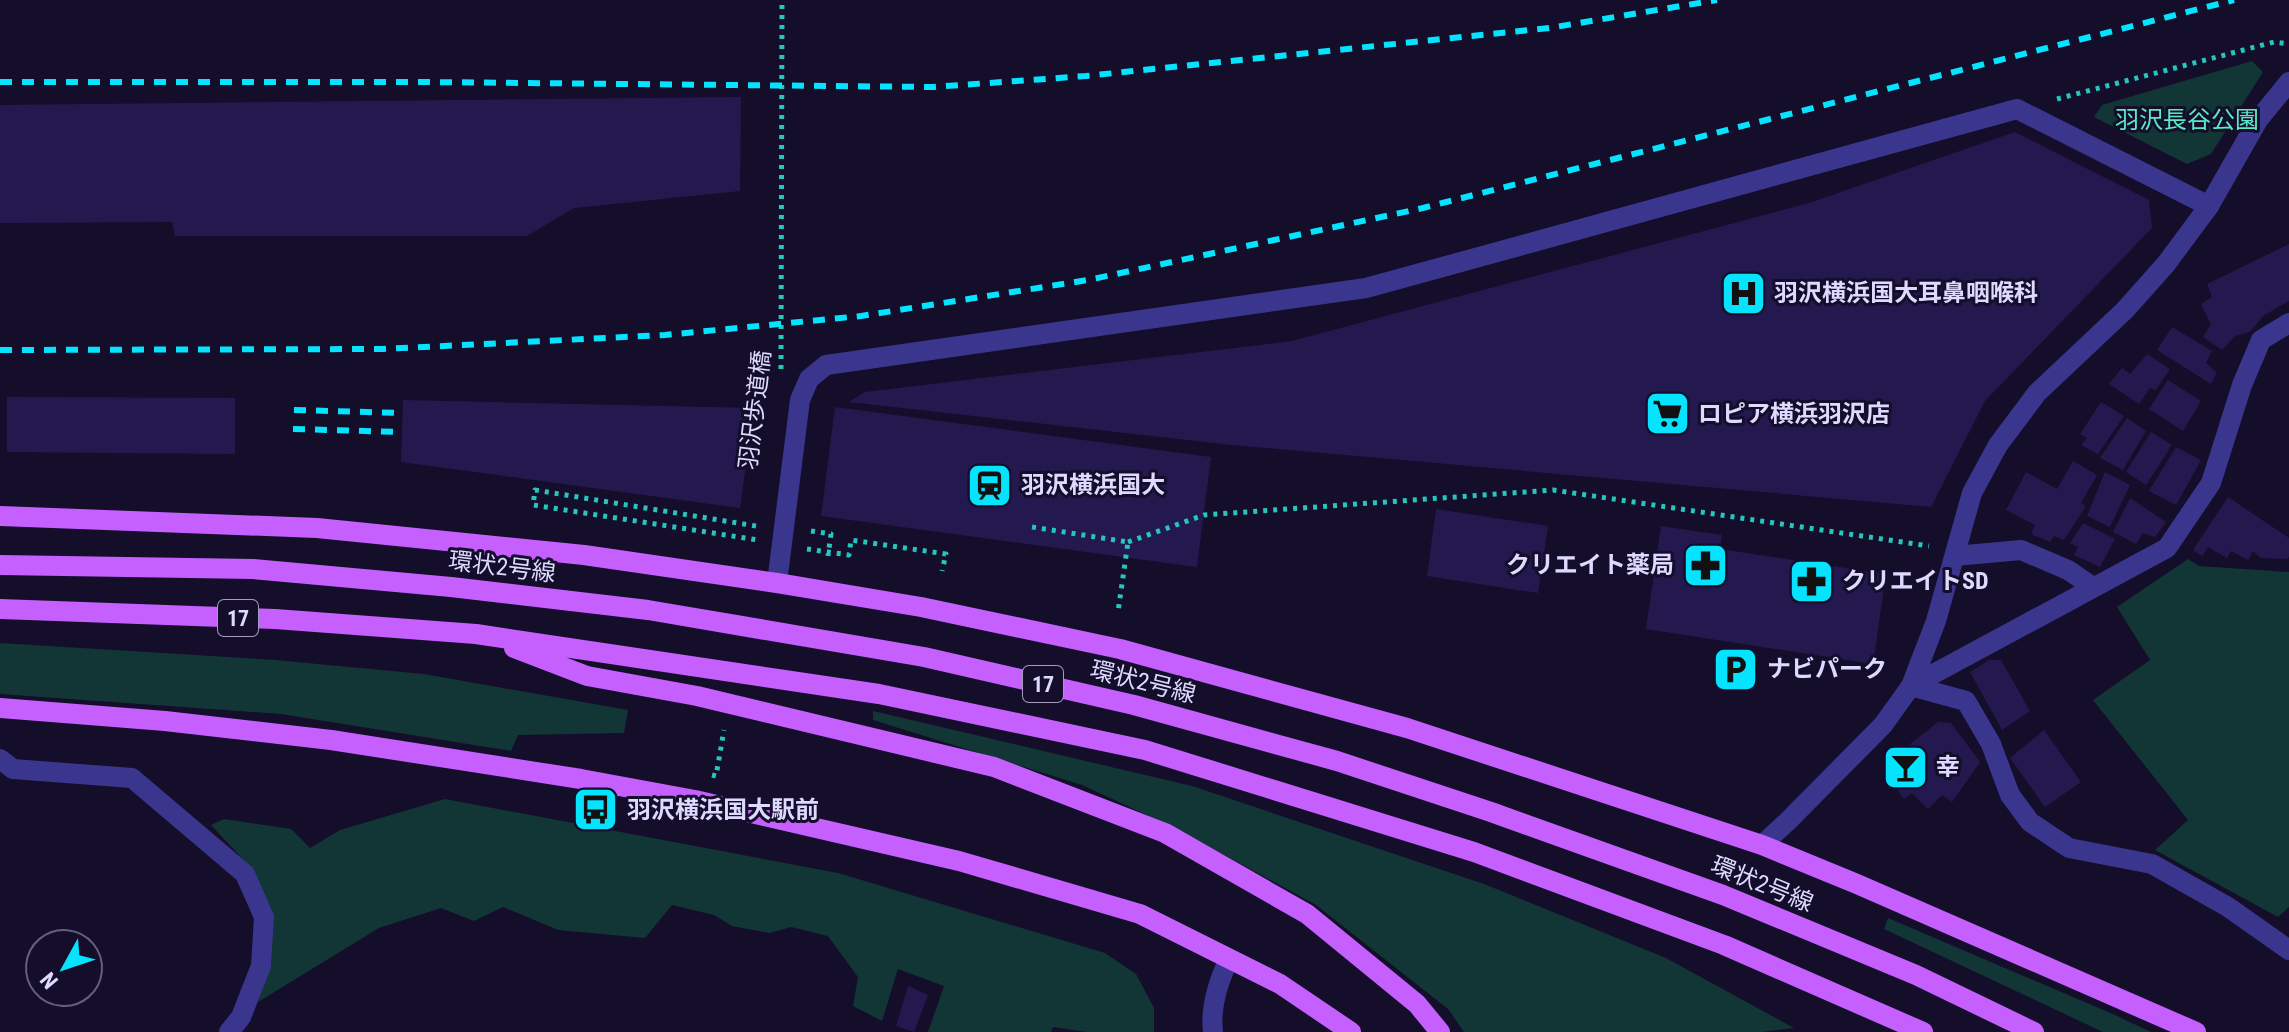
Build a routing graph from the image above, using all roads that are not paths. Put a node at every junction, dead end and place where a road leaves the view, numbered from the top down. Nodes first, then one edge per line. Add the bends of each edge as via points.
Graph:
1 (2289, 82) edge
2 (2209, 206) junction
3 (2289, 323) edge
4 (0, 516) edge
5 (1955, 556) junction
6 (0, 565) edge
7 (777, 583) junction
8 (2093, 587) junction
9 (0, 609) edge
10 (476, 634) junction
11 (1911, 686) junction
12 (0, 708) edge
13 (0, 759) edge
14 (1762, 845) junction
15 (2289, 950) edge
16 (1229, 959) junction
17 (229, 1032) edge
18 (1213, 1032) edge
19 (1351, 1032) edge
20 (1440, 1032) edge
21 (1923, 1032) edge
22 (2034, 1032) edge
23 (2196, 1032) edge

1 - 2 street via 2258,120
2 - 5 street via 2149,284 2018,416 1972,493
2 - 7 street via 2017,109 1366,288 826,365 809,379 800,400
3 - 8 street via 2261,340 2211,483 2167,548
4 - 7 main road via 317,528 584,555
5 - 8 street via 2021,550
5 - 11 street
6 - 22 main road, 環状2号線 / 17 via 253,569 648,610 924,657 1134,705 1337,761 1723,895 1916,975
7 - 14 main road via 1120,649 1407,728
8 - 11 street
9 - 10 main road, 17 via 275,619
10 - 20 main road via 587,676 697,696 994,767 1165,833 1307,914 1417,1004
10 - 21 main road, 17 via 879,694 1145,750 1474,852 1724,945
11 - 14 street via 1883,725
11 - 15 street via 1966,701 1991,744 2010,795 2030,822 2069,848 2152,864
12 - 16 main road via 331,740 695,800 959,861 1140,914
13 - 17 street via 13,769 132,778 245,874 264,917 261,966 241,1017
14 - 23 main road
16 - 18 street via 1216,996
16 - 19 main road via 1280,984

